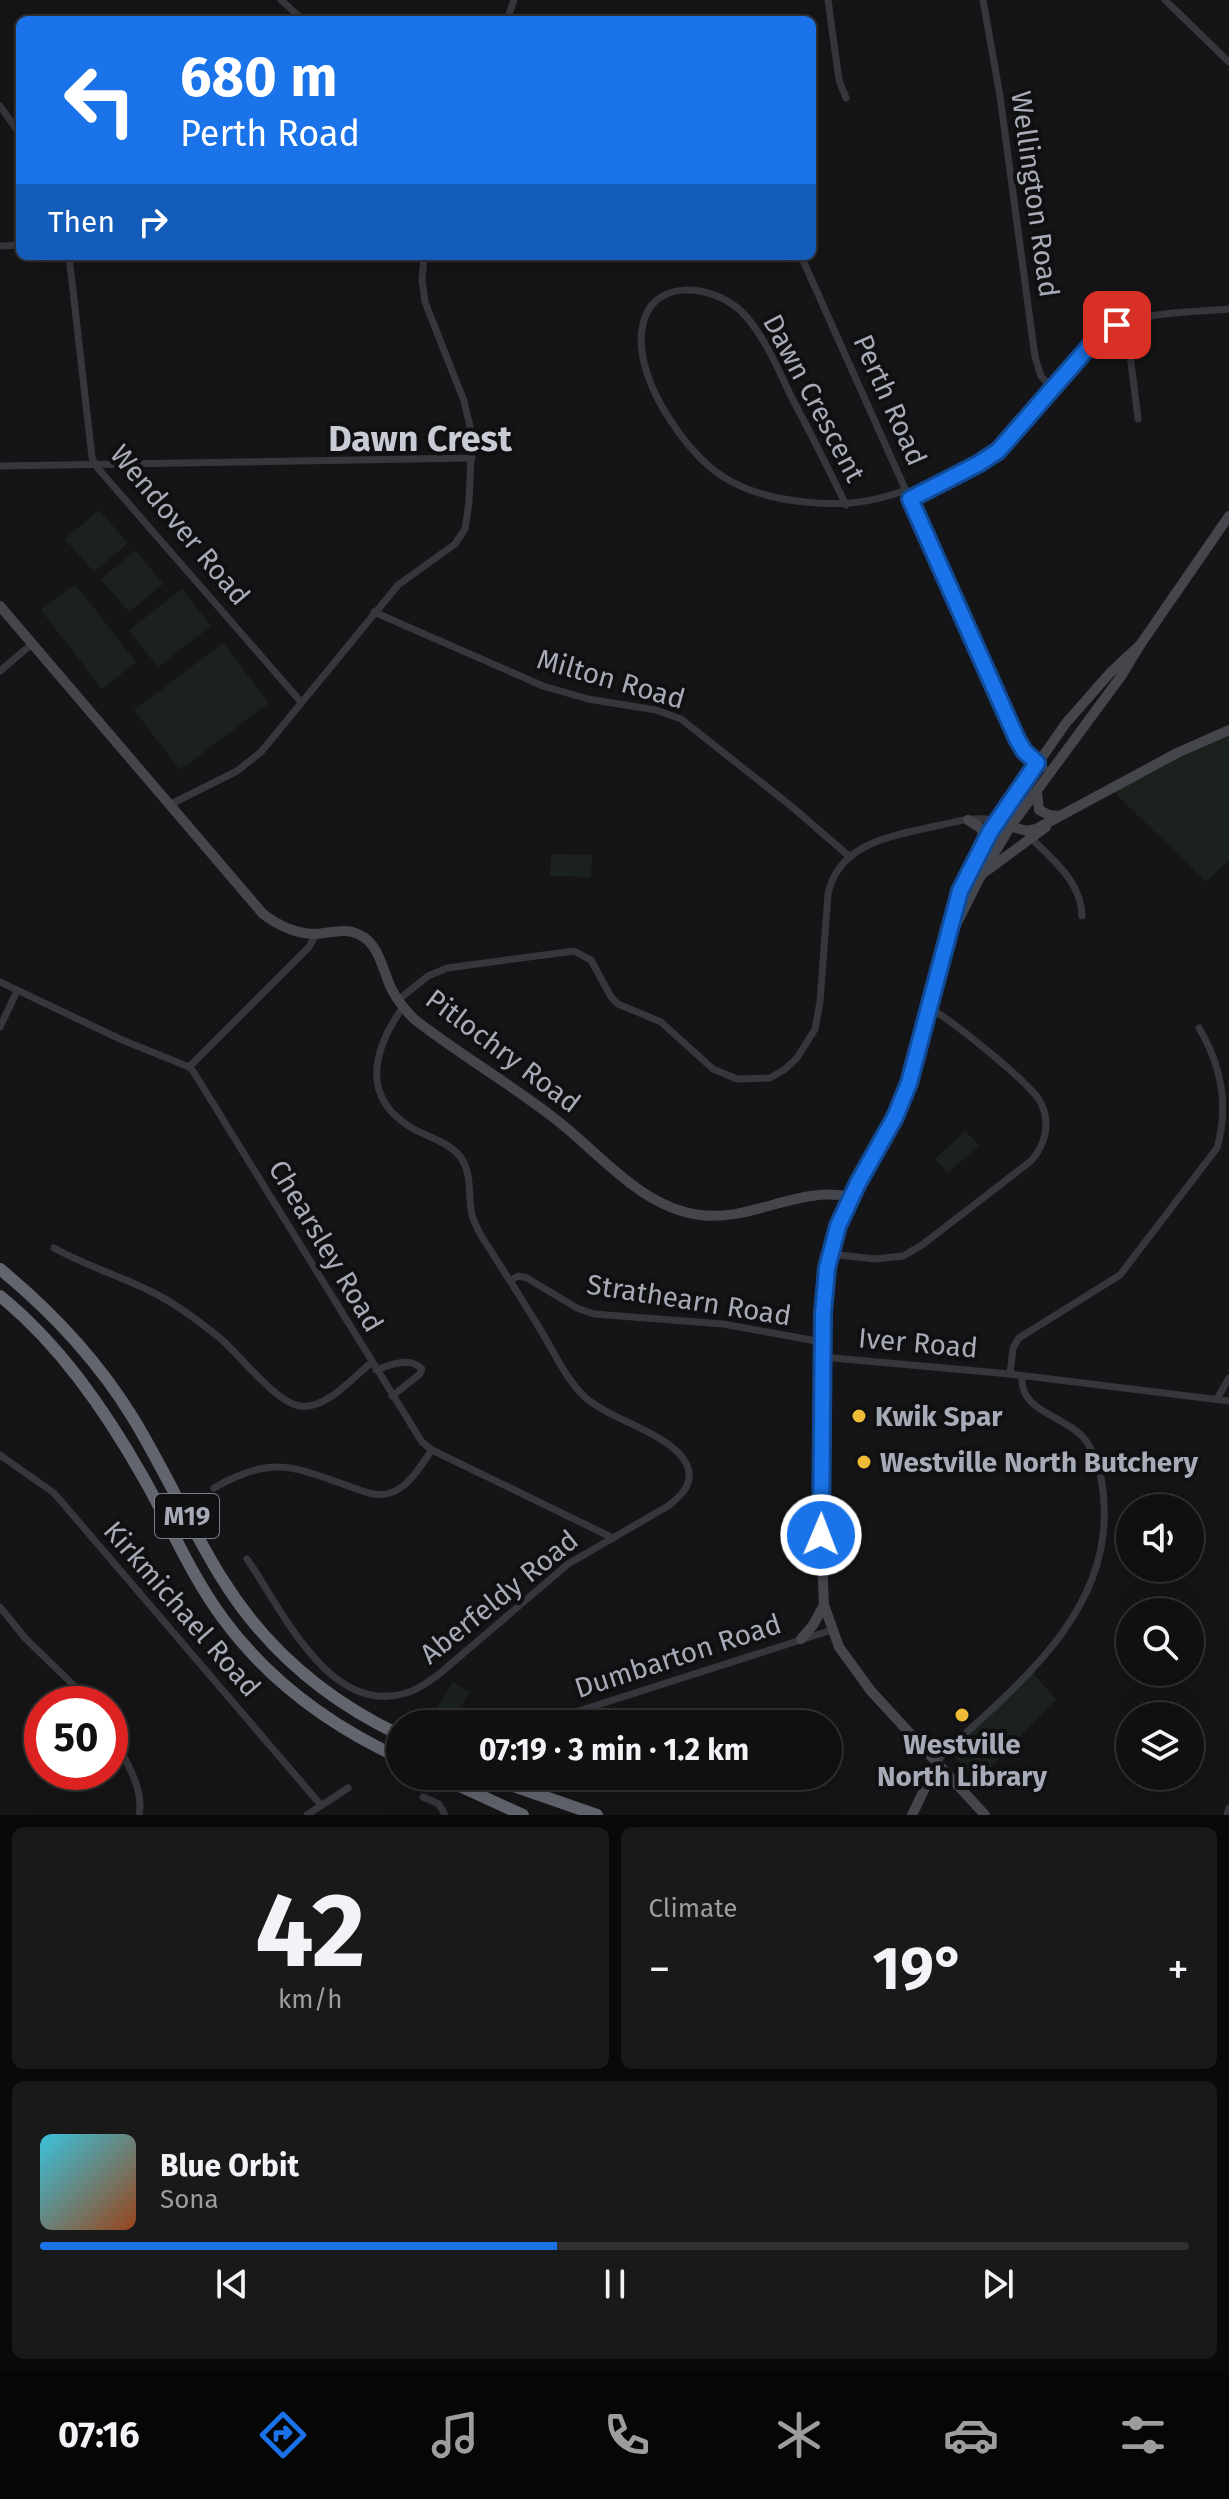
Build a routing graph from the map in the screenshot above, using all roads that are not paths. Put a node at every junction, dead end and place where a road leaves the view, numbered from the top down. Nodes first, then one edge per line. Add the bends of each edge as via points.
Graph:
1 (281, 0) edge
2 (828, 0) edge
3 (983, 0) edge
4 (1165, 0) edge
5 (299, 16) edge
6 (1229, 62) edge
7 (846, 98) dead end
8 (0, 106) edge
9 (16, 128) edge
10 (69, 260) edge
11 (424, 260) edge
12 (803, 260) edge
13 (1229, 309) edge
14 (1126, 322) junction
15 (1052, 389) junction
16 (1138, 419) dead end
17 (472, 458) junction
18 (95, 465) junction
19 (0, 466) edge
20 (906, 490) junction
21 (910, 499) junction
22 (846, 505) junction
23 (1229, 516) edge
24 (0, 606) edge
25 (374, 612) junction
26 (33, 643) junction
27 (1140, 645) junction
28 (0, 671) edge
29 (301, 702) junction
30 (1229, 730) edge
31 (1037, 763) junction
32 (1050, 772) junction
33 (1037, 791) junction
34 (169, 805) junction
35 (1057, 818) junction
36 (968, 820) junction
37 (997, 821) junction
38 (1010, 827) junction
39 (1032, 839) junction
40 (981, 848) junction
41 (850, 857) junction
42 (980, 877) junction
43 (1082, 916) dead end
44 (316, 934) junction
45 (946, 942) junction
46 (0, 982) edge
47 (17, 991) junction
48 (401, 1003) junction
49 (928, 1007) junction
50 (0, 1027) edge
51 (1199, 1028) dead end
52 (189, 1067) junction
53 (851, 1197) junction
54 (54, 1248) dead end
55 (830, 1254) junction
56 (0, 1269) edge
57 (511, 1280) junction
58 (0, 1296) edge
59 (822, 1342) junction
60 (822, 1357) junction
61 (374, 1366) junction
62 (1010, 1374) junction
63 (1022, 1376) junction
64 (1229, 1378) edge
65 (392, 1396) junction
66 (1217, 1399) junction
67 (1229, 1401) edge
68 (432, 1450) junction
69 (0, 1455) edge
70 (214, 1488) dead end
71 (613, 1538) junction
72 (247, 1559) dead end
73 (824, 1605) junction
74 (0, 1607) edge
75 (832, 1630) junction
76 (801, 1639) junction
77 (74, 1686) edge
78 (581, 1710) edge
79 (386, 1727) edge
80 (386, 1751) edge
81 (937, 1763) junction
82 (128, 1767) edge
83 (348, 1788) dead end
84 (464, 1790) edge
85 (469, 1790) edge
86 (520, 1790) edge
87 (525, 1790) edge
88 (423, 1797) dead end
89 (320, 1804) junction
90 (1229, 1808) edge
91 (139, 1815) edge
92 (307, 1815) edge
93 (445, 1815) edge
94 (510, 1815) edge
95 (523, 1815) edge
96 (575, 1815) edge
97 (597, 1815) edge
98 (912, 1815) edge
99 (985, 1815) edge
100 (1227, 1815) edge

1 - 5 street
2 - 7 street
3 - 15 street, Wellington Road via 1035,357
4 - 6 street
8 - 9 street
10 - 18 street, Wendover Road
11 - 17 street via 425,302 469,416
12 - 20 street, Perth Road
13 - 14 street
14 - 15 street via 1101,334
14 - 16 street
15 - 21 street via 988,458
17 - 18 street
17 - 25 street via 468,516 459,540 406,577
18 - 19 street
18 - 29 street, Wendover Road
20 - 21 street, Perth Road
20 - 22 street, Dawn Crescent
21 - 31 street, Perth Road via 1017,739
22 - 22 street, Dawn Crescent via 762,496 732,483 702,460 667,414 645,370 641,331 653,303 686,289 710,292 741,312 776,365
23 - 27 main road
24 - 26 main road, Pitlochry Road
25 - 29 street
25 - 41 street, Milton Road via 543,686 681,719
26 - 28 street
26 - 34 main road, Pitlochry Road
27 - 31 main road via 1066,723
27 - 32 main road
29 - 34 street via 245,765
30 - 35 main road
31 - 32 street, Perth Road
31 - 37 main road
32 - 33 main road
33 - 35 main road via 1039,810
33 - 38 main road
34 - 44 main road, Pitlochry Road via 263,914 288,929
35 - 38 main road via 1027,831
35 - 39 main road
36 - 37 street, Aberfeldy Road
36 - 40 main road via 982,829
36 - 41 street, Aberfeldy Road via 881,839
37 - 38 main road
37 - 40 main road
38 - 42 main road
39 - 42 main road
39 - 43 street via 1069,877 1080,895
40 - 45 main road via 957,897
41 - 48 street, Aberfeldy Road via 832,877 828,894 815,1029 797,1058 770,1078 737,1079 713,1069 661,1022 618,1004 587,956 574,951 447,968 428,976
42 - 45 main road
44 - 48 main road, Pitlochry Road via 340,931 363,936
44 - 52 street
45 - 49 main road
46 - 47 street
47 - 50 street
47 - 52 street
48 - 53 main road, Pitlochry Road via 414,1019 556,1119 663,1204 711,1216 821,1194
48 - 57 street, Aberfeldy Road via 380,1046 380,1091 402,1121 463,1159 473,1217
49 - 53 main road via 903,1099
49 - 55 street via 1040,1101 1044,1142 1031,1161 903,1256
51 - 62 street via 1225,1098 1217,1148 1120,1275 1019,1338
52 - 61 street, Chearsley Road
53 - 55 main road
54 - 61 street via 179,1308 296,1405 322,1402
55 - 59 main road
56 - 79 highway, M19 via 67,1332 111,1387 220,1576 258,1629 314,1683
57 - 59 street, Strathearn Road via 527,1278 594,1314 723,1324
57 - 71 street, Aberfeldy Road via 577,1389 603,1410 671,1446 688,1467 688,1485 675,1501
58 - 80 highway, M19 via 48,1341 100,1407 208,1596 245,1645 322,1715
59 - 60 main road
60 - 62 street, Iver Road
60 - 73 main road
61 - 65 street, Chearsley Road
61 - 65 street via 415,1363 422,1369
62 - 63 street, Iver Road
63 - 66 street, Iver Road
63 - 81 street via 1027,1399 1078,1433 1093,1452 1104,1494 1101,1550 1080,1607 1059,1638
64 - 66 street
65 - 68 street, Chearsley Road
66 - 67 street, Iver Road
68 - 70 street via 404,1485 383,1495 274,1466 248,1470
68 - 71 street, Chearsley Road
69 - 89 street, Kirkmichael Road via 54,1493
71 - 72 street, Aberfeldy Road via 568,1564 438,1675 400,1695 364,1692 330,1675 299,1639
73 - 75 main road
73 - 76 main road
74 - 77 street
75 - 76 street, Dumbarton Road
75 - 81 main road via 871,1691
76 - 78 street, Dumbarton Road
81 - 98 main road
81 - 99 main road
82 - 91 street via 141,1803
83 - 89 street
84 - 94 highway
85 - 95 highway
86 - 96 highway
87 - 97 highway
88 - 93 street via 439,1804
89 - 92 street
90 - 100 street

